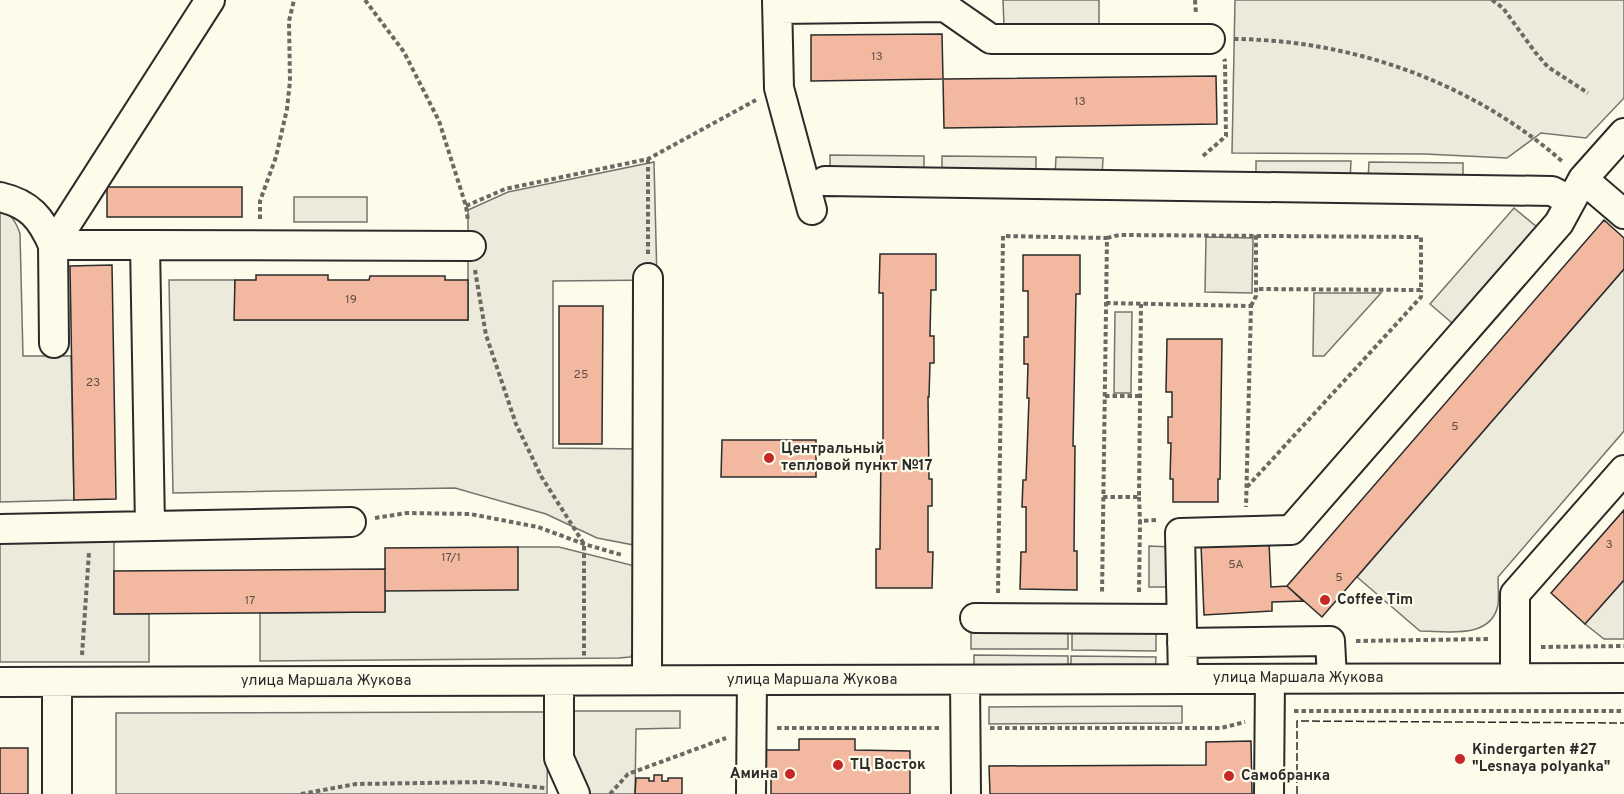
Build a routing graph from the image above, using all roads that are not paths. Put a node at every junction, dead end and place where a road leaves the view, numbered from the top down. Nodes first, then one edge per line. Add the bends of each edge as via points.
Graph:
1 (210, 0) edge
2 (778, 5) edge
3 (1210, 39) road end
4 (1624, 133) edge
5 (825, 182) dead end
6 (1577, 190) junction
7 (0, 197) edge
8 (812, 210) dead end
9 (1624, 214) edge
10 (53, 245) junction
11 (145, 245) junction
12 (471, 246) road end
13 (648, 278) road end
14 (54, 343) dead end
15 (1624, 470) edge
16 (351, 522) road end
17 (150, 526) junction
18 (0, 529) edge
19 (986, 618) road end
20 (1182, 631) junction
21 (1332, 678) junction
22 (1515, 678) junction
23 (1624, 678) edge
24 (1183, 679) junction
25 (1270, 679) junction
26 (646, 680) junction
27 (752, 680) junction
28 (965, 680) junction
29 (572, 681) junction
30 (0, 682) edge
31 (69, 682) junction
32 (574, 793) edge
33 (57, 794) edge
34 (752, 794) edge
35 (966, 794) edge
36 (1269, 794) edge

1 - 10 street
2 - 3 street via 945,7 991,39
2 - 8 street via 779,88
4 - 6 street
5 - 6 street
6 - 9 street
6 - 20 street via 1559,223 1291,530 1180,533
7 - 10 street via 30,209 44,225
10 - 11 street
10 - 14 street
11 - 12 street
11 - 17 street
13 - 26 street
15 - 22 street via 1515,594
16 - 17 street
17 - 18 street
19 - 20 street via 1102,618
20 - 21 street via 1330,642
20 - 24 street
21 - 22 street, улица Маршала Жукова
21 - 25 street, улица Маршала Жукова
22 - 23 street, улица Маршала Жукова
24 - 25 street, улица Маршала Жукова
24 - 28 street, улица Маршала Жукова
25 - 36 street
26 - 27 street, улица Маршала Жукова
26 - 29 street, улица Маршала Жукова
27 - 28 street, улица Маршала Жукова
27 - 34 street
28 - 35 street
29 - 31 street, улица Маршала Жукова
29 - 32 street via 558,758
30 - 31 street, улица Маршала Жукова
31 - 33 street

